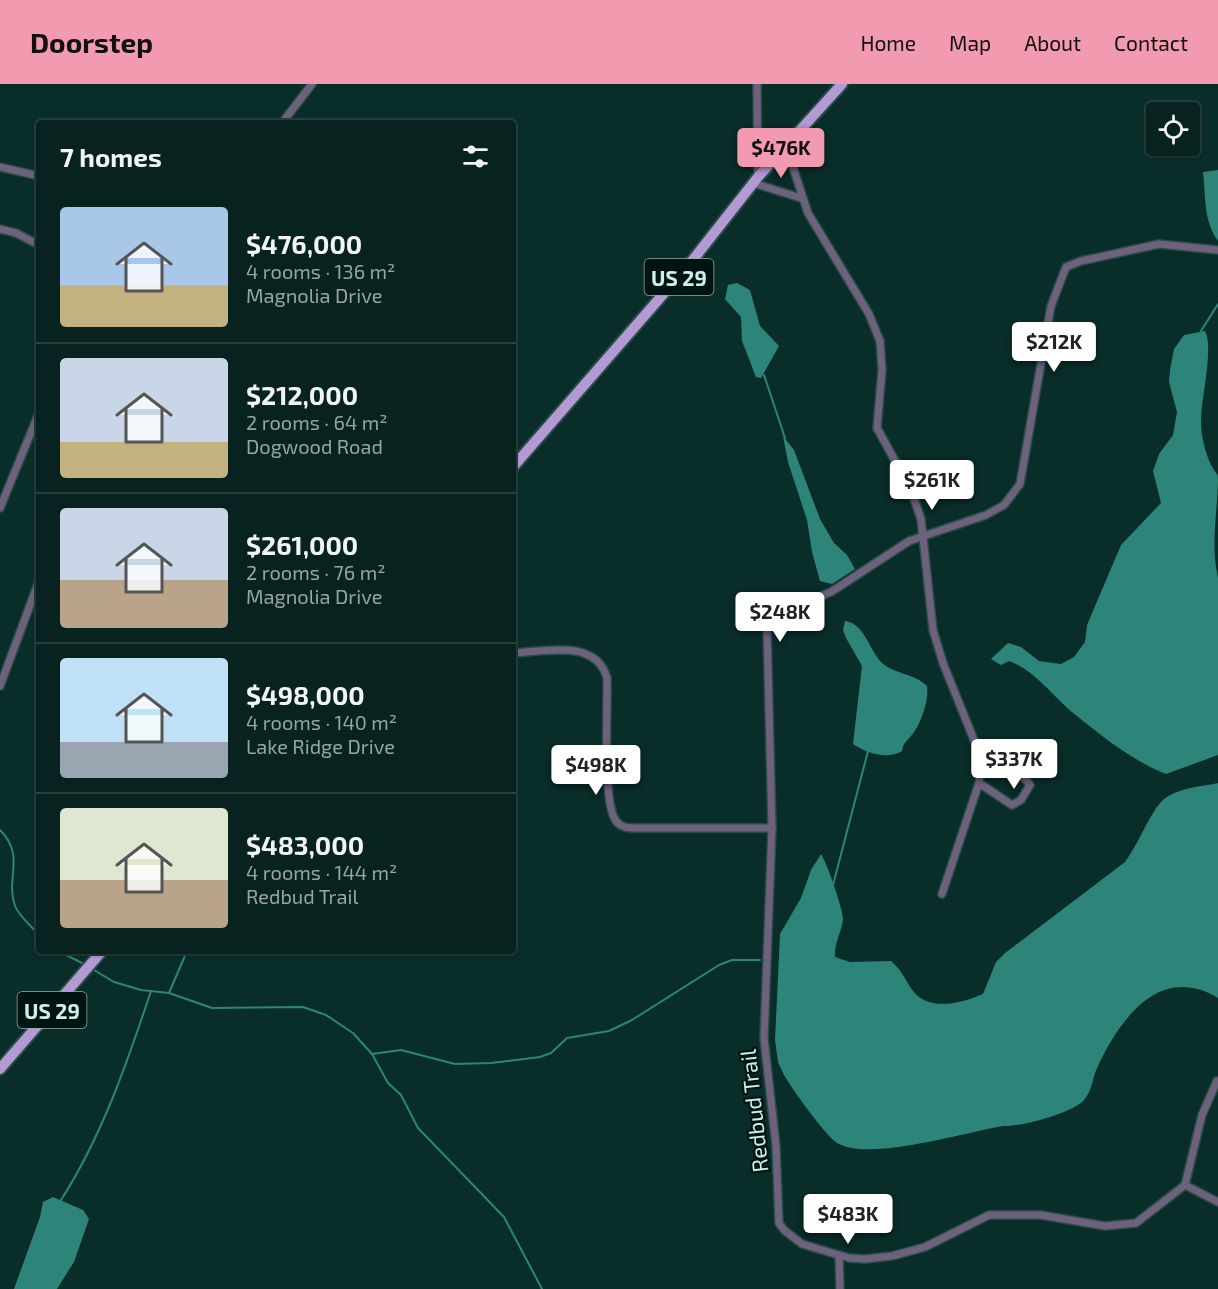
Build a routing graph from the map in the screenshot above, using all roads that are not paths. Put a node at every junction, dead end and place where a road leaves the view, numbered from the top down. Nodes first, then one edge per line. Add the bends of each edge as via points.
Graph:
1 (312, 84) edge
2 (757, 84) edge
3 (842, 84) edge
4 (284, 120) edge
5 (786, 146) junction
6 (0, 167) edge
7 (36, 175) edge
8 (756, 180) junction
9 (801, 198) junction
10 (0, 229) edge
11 (36, 243) edge
12 (1218, 250) edge
13 (36, 423) edge
14 (516, 464) edge
15 (0, 508) edge
16 (921, 535) junction
17 (36, 589) edge
18 (516, 653) edge
19 (0, 686) edge
20 (982, 760) junction
21 (978, 783) junction
22 (772, 828) junction
23 (942, 894) dead end
24 (99, 954) edge
25 (0, 1069) edge
26 (1217, 1081) edge
27 (1185, 1185) junction
28 (1218, 1202) edge
29 (839, 1255) junction
30 (840, 1289) edge

1 - 4 street
2 - 8 street
3 - 5 main road, US 29
5 - 8 main road, US 29
5 - 9 street
6 - 7 street
8 - 9 street
8 - 14 main road, US 29 via 692,261
9 - 16 street via 876,329 882,355 877,428 911,490 921,519
10 - 11 street via 16,232
12 - 16 street, Redbud Trail via 1159,244 1066,267 1052,306 1020,484 1004,505 986,515
13 - 15 street
16 - 20 street via 933,630
16 - 22 street, Redbud Trail via 831,592 778,614 767,629
17 - 19 street
18 - 22 street via 575,651 593,657 603,666 608,678 609,798 614,820 620,826
20 - 21 street
20 - 21 street via 1011,771 1030,785 1021,801 1012,805
21 - 23 street
22 - 29 street, Redbud Trail via 764,1038 776,1146 779,1223 802,1244
24 - 25 main road, US 29
26 - 27 street via 1202,1114
27 - 28 street
27 - 29 street, Redbud Trail via 1136,1223 1098,1226 1006,1213 989,1215 925,1247 900,1254 865,1258
29 - 30 street

